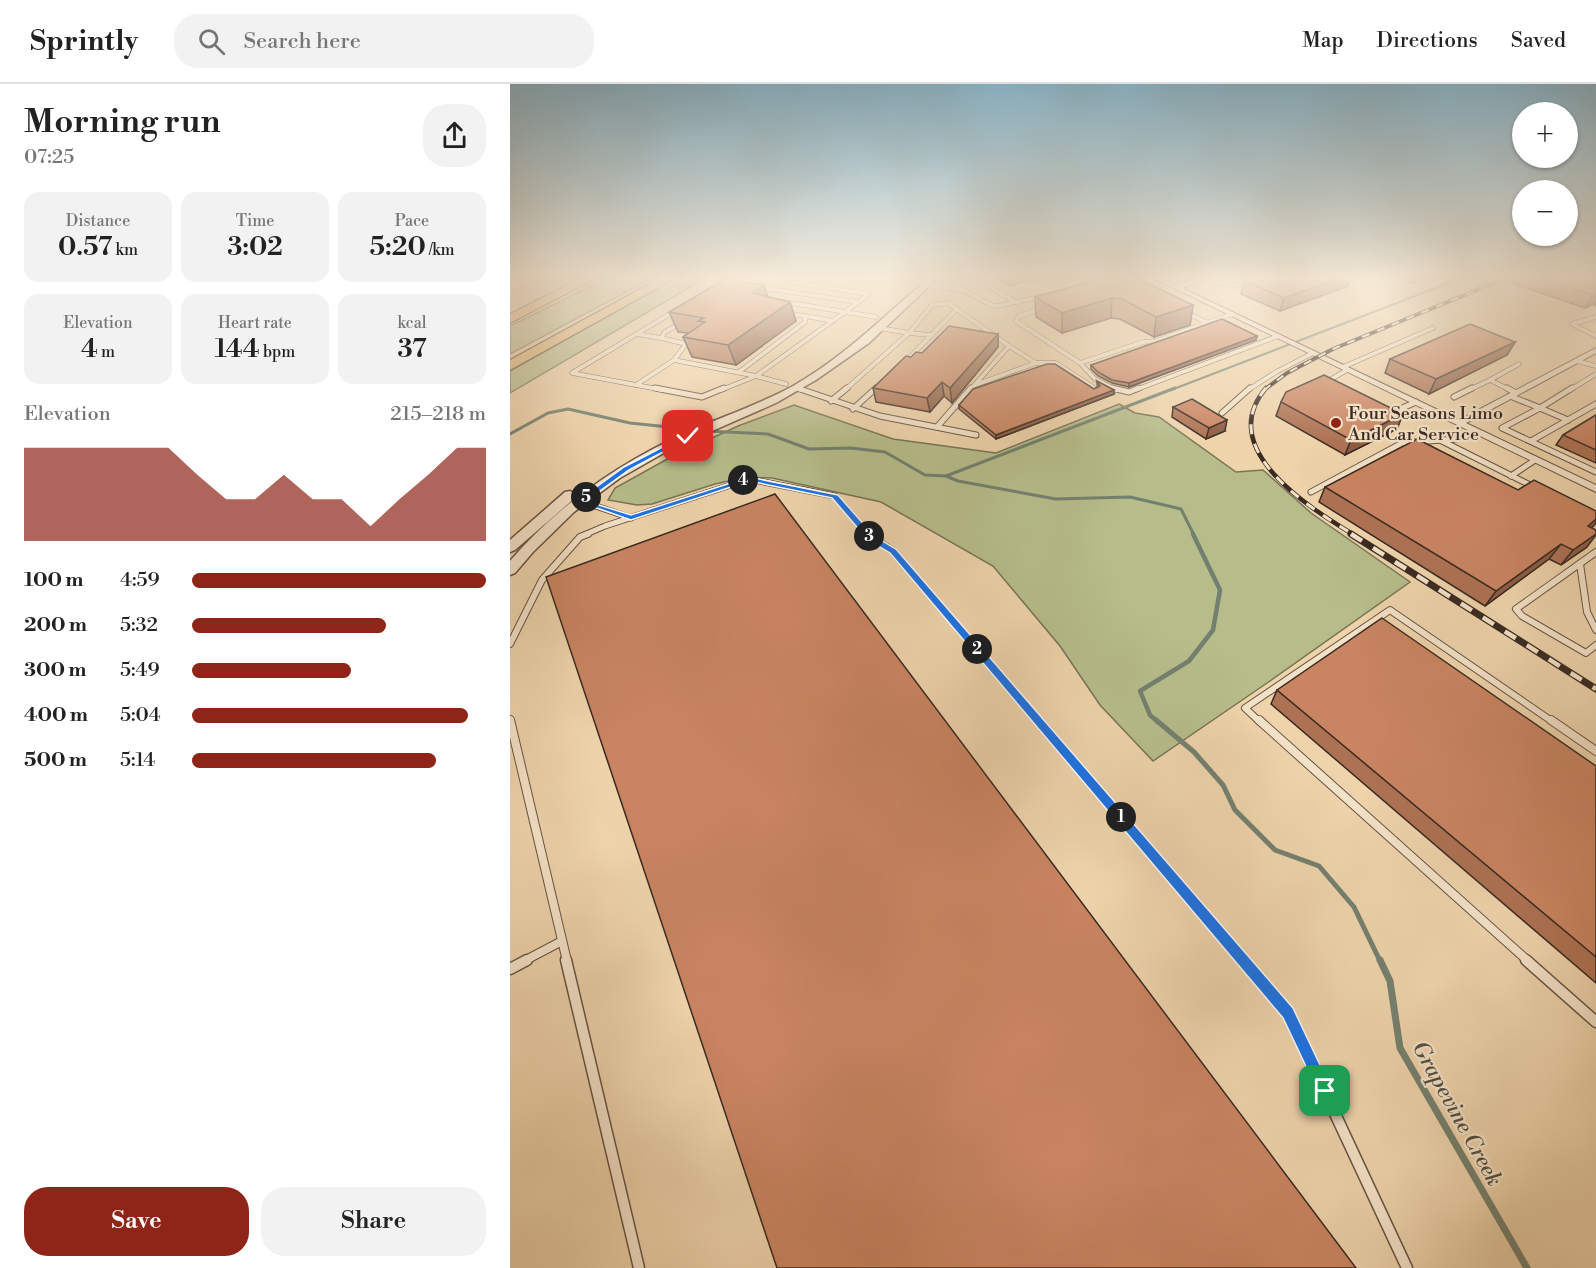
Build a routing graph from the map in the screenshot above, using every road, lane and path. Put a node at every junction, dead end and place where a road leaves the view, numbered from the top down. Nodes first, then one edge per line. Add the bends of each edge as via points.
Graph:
1 (573, 331) edge
2 (641, 331) edge
3 (666, 331) edge
4 (793, 331) edge
5 (819, 331) edge
6 (875, 331) edge
7 (899, 331) edge
8 (934, 331) edge
9 (988, 331) edge
10 (1032, 331) edge
11 (1185, 331) edge
12 (1268, 331) edge
13 (1426, 331) edge
14 (909, 333) junction
15 (636, 334) junction
16 (930, 335) junction
17 (1278, 336) junction
18 (661, 338) junction
19 (851, 338) dead end
20 (1009, 346) junction
21 (1596, 350) edge
22 (1310, 352) junction
23 (674, 360) junction
24 (1577, 361) junction
25 (1036, 363) junction
26 (1080, 363) junction
27 (1519, 364) dead end
28 (510, 366) edge
29 (901, 366) edge
30 (1596, 366) edge
31 (1345, 368) junction
32 (739, 372) junction
33 (1596, 374) edge
34 (756, 376) junction
35 (885, 380) edge
36 (1490, 380) junction
37 (636, 385) junction
38 (791, 386) junction
39 (972, 386) junction
40 (1335, 388) edge
41 (1096, 389) edge
42 (1513, 395) junction
43 (1454, 397) dead end
44 (831, 401) junction
45 (1416, 402) junction
46 (1596, 404) edge
47 (1540, 408) junction
48 (853, 409) junction
49 (1382, 410) edge
50 (1222, 413) dead end
51 (1568, 420) junction
52 (1460, 423) junction
53 (937, 427) junction
54 (1474, 430) junction
55 (976, 435) dead end
56 (1442, 441) junction
57 (1531, 441) junction
58 (1535, 460) junction
59 (620, 467) junction
60 (1596, 472) edge
61 (1511, 476) junction
62 (1596, 489) edge
63 (1543, 491) edge
64 (1311, 492) dead end
65 (566, 498) junction
66 (580, 501) junction
67 (631, 518) junction
68 (510, 547) edge
69 (1596, 552) edge
70 (1580, 564) junction
71 (510, 570) edge
72 (1596, 630) edge
73 (510, 644) edge
74 (1596, 645) edge
75 (510, 720) edge
76 (1596, 751) edge
77 (562, 941) junction
78 (510, 969) edge
79 (1596, 1022) edge
80 (639, 1268) edge
81 (1407, 1268) edge

1 - 28 highway
2 - 15 lane
3 - 18 lane
4 - 32 lane
5 - 34 lane
6 - 38 street via 830,368
7 - 14 lane
8 - 16 lane
9 - 20 lane
10 - 26 lane
11 - 26 lane
12 - 17 street
13 - 31 lane
14 - 16 lane
14 - 44 lane
15 - 18 lane
15 - 37 lane via 572,373
16 - 29 lane
17 - 22 street
17 - 26 lane via 1129,392 1116,391 1085,371
18 - 23 lane via 686,344
19 - 38 street
20 - 25 lane
20 - 39 lane
21 - 24 street
22 - 31 street
22 - 50 lane via 1238,395
23 - 32 lane
23 - 37 lane
24 - 30 lane
24 - 42 street
25 - 39 lane
25 - 41 lane via 1056,363
27 - 36 lane
31 - 40 lane via 1328,381
31 - 45 street
32 - 34 lane
33 - 47 lane
34 - 37 lane via 702,397
34 - 38 lane
35 - 48 lane
36 - 42 lane
36 - 43 lane
38 - 44 lane
38 - 59 street
39 - 53 lane
42 - 47 lane
42 - 52 street
44 - 48 lane
45 - 49 lane via 1398,412
45 - 52 street
46 - 51 lane
47 - 51 lane
47 - 57 lane via 1502,428
48 - 53 lane
51 - 57 lane
52 - 54 street
53 - 55 lane
54 - 56 lane
54 - 58 street
56 - 61 lane
56 - 64 lane via 1402,443
57 - 60 lane
58 - 61 lane
58 - 62 street
59 - 65 street
59 - 66 street
61 - 63 lane
65 - 66 street
65 - 68 street
66 - 67 lane
66 - 71 street via 542,534
67 - 73 lane via 580,537 542,580
67 - 81 lane via 749,479 835,496 871,538 893,551 1288,1013
69 - 70 lane
70 - 72 lane via 1587,612
70 - 74 lane via 1516,609 1586,653
75 - 77 lane
76 - 79 lane via 1390,610 1245,708
77 - 78 lane
77 - 80 lane

